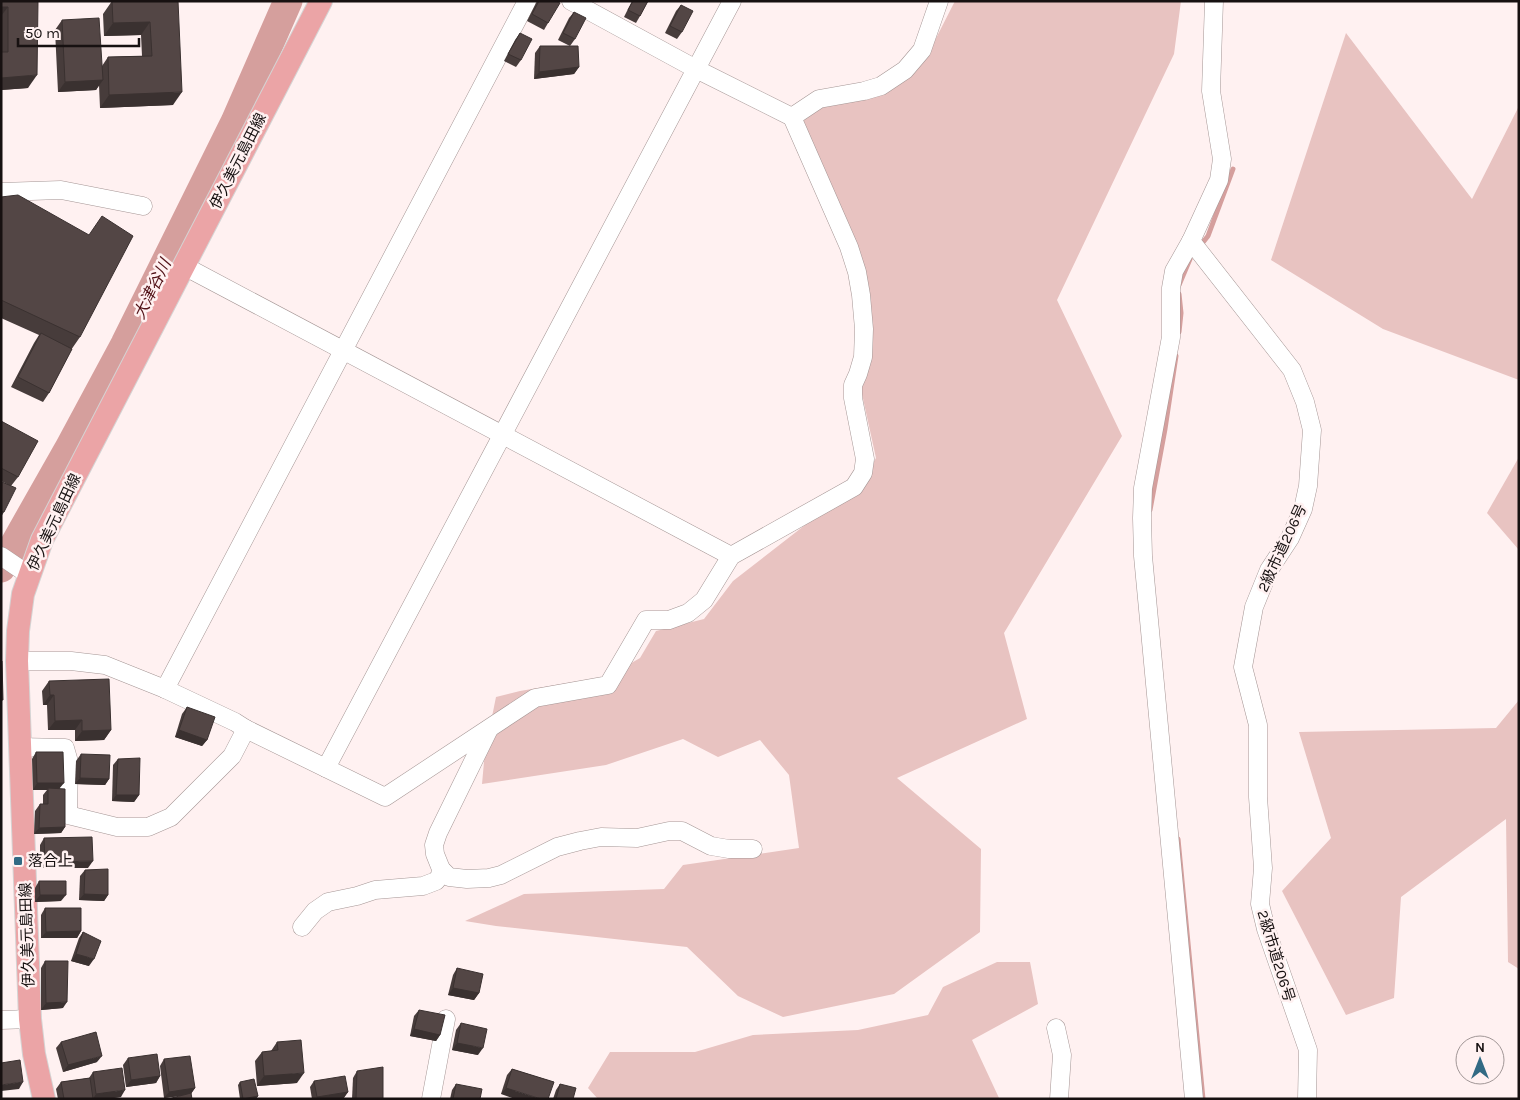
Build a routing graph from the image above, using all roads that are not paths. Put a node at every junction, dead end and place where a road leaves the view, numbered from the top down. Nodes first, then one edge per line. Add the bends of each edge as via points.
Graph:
1 (322, 1) edge
2 (527, 1) edge
3 (571, 1) edge
4 (732, 1) edge
5 (939, 1) edge
6 (1214, 1) edge
7 (696, 69) junction
8 (792, 117) junction
9 (1, 192) edge
10 (143, 206) dead end
11 (1191, 240) junction
12 (184, 266) junction
13 (343, 350) junction
14 (503, 435) junction
15 (1, 556) edge
16 (732, 556) junction
17 (23, 571) junction
18 (17, 661) junction
19 (165, 689) junction
20 (490, 727) junction
21 (246, 729) junction
22 (19, 747) junction
23 (326, 768) junction
24 (753, 849) dead end
25 (441, 869) junction
26 (302, 927) dead end
27 (30, 1019) junction
28 (446, 1019) edge
29 (1, 1020) edge
30 (1056, 1028) dead end
31 (44, 1099) edge
32 (431, 1099) edge
33 (1059, 1099) edge
34 (1194, 1099) edge
35 (1307, 1099) edge

1 - 12 main road, 伊久美元島田線
2 - 13 street
3 - 7 street
4 - 7 street
5 - 8 street via 922,50 905,70 881,86 819,99
6 - 11 street via 1211,90 1222,159 1219,180
7 - 8 street
7 - 14 street
8 - 16 street via 857,272 864,329 863,357 853,385 853,398 865,459 863,474 854,487
9 - 10 street via 60,190
11 - 34 street via 1174,271 1171,288 1171,337 1144,488 1142,518
11 - 35 street, 2級市道206号 via 1292,370 1312,430 1303,509 1290,538 1269,570 1254,607 1243,667 1258,725 1258,797 1263,868 1260,904 1308,1050
12 - 13 street
12 - 17 main road, 伊久美元島田線
13 - 14 street
13 - 19 street
14 - 16 street
14 - 23 street
15 - 17 street
16 - 20 street via 704,600 688,613 669,620 646,620 608,685 535,698
17 - 18 main road, 伊久美元島田線
18 - 19 street via 105,665
18 - 22 main road, 伊久美元島田線
19 - 21 street
20 - 23 street via 385,797
20 - 25 street via 438,833 434,845
21 - 22 street via 232,756 171,817 148,827 117,827 68,815 69,762 65,748
21 - 23 street
22 - 27 main road, 伊久美元島田線
24 - 25 street via 711,846 682,831 669,831 637,838 601,837 557,847 489,878 449,877
25 - 26 street via 436,881 423,886 375,890 328,902 315,911
27 - 29 street
27 - 31 main road, 伊久美元島田線
28 - 32 street
30 - 33 street via 1062,1055

